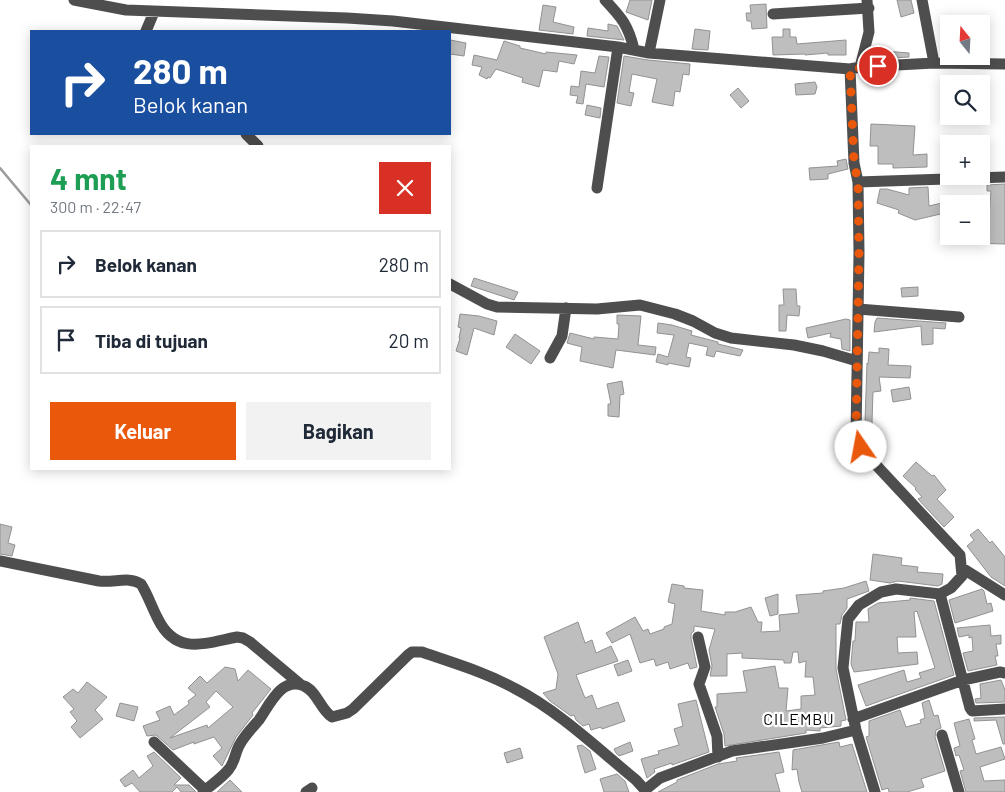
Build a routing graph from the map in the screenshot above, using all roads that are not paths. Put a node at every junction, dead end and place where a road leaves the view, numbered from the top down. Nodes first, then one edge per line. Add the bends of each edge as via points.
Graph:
1 (74, 0) edge
2 (605, 0) edge
3 (660, 0) edge
4 (922, 0) edge
5 (868, 4) edge
6 (154, 12) junction
7 (773, 14) dead end
8 (146, 30) edge
9 (618, 47) junction
10 (634, 49) junction
11 (649, 53) junction
12 (934, 63) junction
13 (1005, 64) edge
14 (855, 68) junction
15 (247, 135) edge
16 (256, 145) edge
17 (1005, 176) edge
18 (858, 182) junction
19 (597, 188) dead end
20 (451, 285) edge
21 (566, 308) junction
22 (858, 309) junction
23 (959, 317) dead end
24 (550, 358) dead end
25 (858, 361) junction
26 (0, 561) edge
27 (962, 568) junction
28 (940, 594) junction
29 (1005, 595) edge
30 (698, 637) dead end
31 (1005, 673) edge
32 (963, 680) junction
33 (300, 684) junction
34 (1005, 709) edge
35 (854, 724) junction
36 (942, 735) dead end
37 (154, 742) dead end
38 (718, 757) junction
39 (204, 791) edge
40 (645, 791) edge
41 (875, 792) edge
42 (959, 792) edge

1 - 6 street
2 - 10 street via 629,30
3 - 11 street
4 - 12 street
5 - 7 street
5 - 14 street via 869,32
6 - 8 street
6 - 9 street via 393,21
9 - 10 street
9 - 19 street
10 - 11 street
11 - 14 street
12 - 13 street
12 - 14 street
14 - 18 street via 854,163
15 - 16 street
17 - 18 street
18 - 22 street
20 - 21 street via 491,306
21 - 24 street via 562,336
21 - 25 street via 597,309 640,304 675,314 731,338 794,345
22 - 23 street
22 - 25 street
25 - 27 street via 856,434 861,447 960,554
26 - 33 street via 99,581 136,581 141,584 158,620 171,636 196,646 243,638
27 - 28 street via 962,576 957,583
27 - 29 street
28 - 32 street
28 - 35 street via 905,590 881,592 859,604 848,619 843,668
30 - 38 street via 706,667 698,684 717,736
31 - 32 street
32 - 34 street via 972,711
32 - 35 street
33 - 39 street via 292,684 274,696 240,744 229,770
33 - 40 street via 312,692 326,713 332,717 340,715 353,709 408,655 422,652 516,688 560,717
35 - 38 street via 823,738 742,749
35 - 41 street
36 - 42 street
37 - 39 street
38 - 40 street via 660,778

